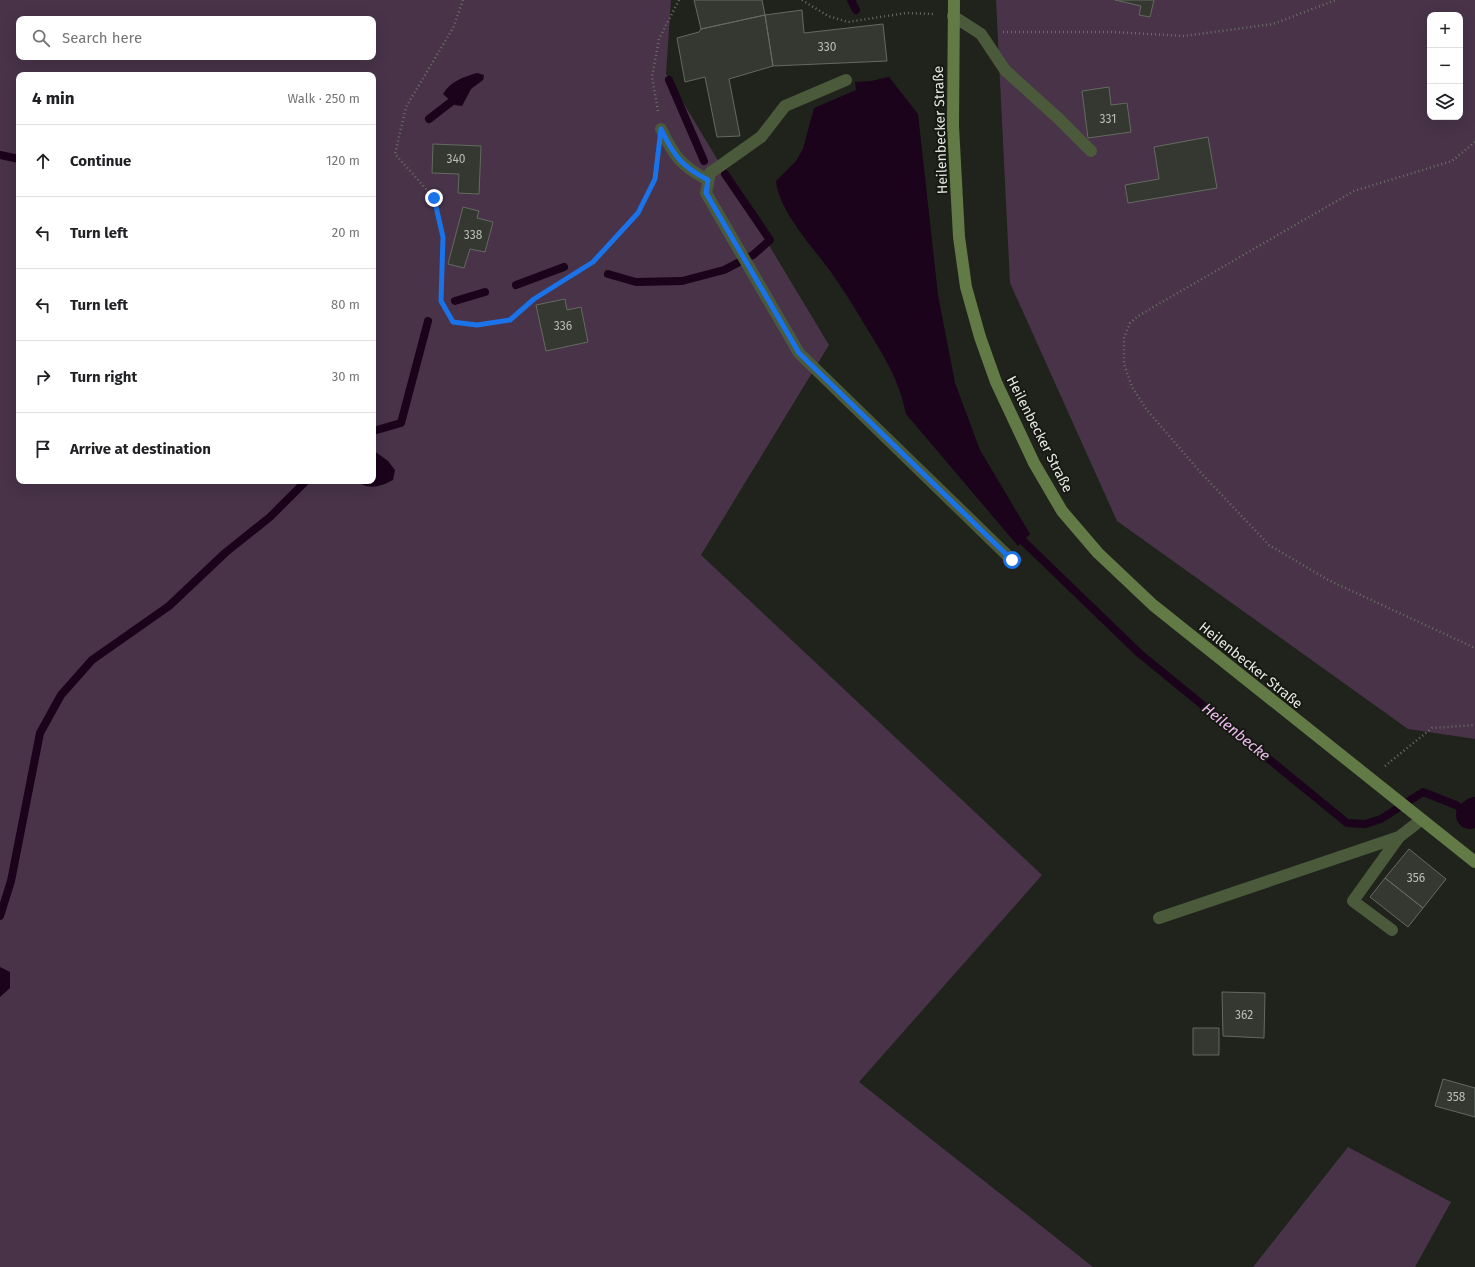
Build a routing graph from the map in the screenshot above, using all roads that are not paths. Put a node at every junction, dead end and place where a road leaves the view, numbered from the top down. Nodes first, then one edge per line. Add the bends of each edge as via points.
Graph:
1 (954, 0) edge
2 (953, 16) junction
3 (846, 80) dead end
4 (661, 129) road end
5 (1091, 152) dead end
6 (708, 180) junction
7 (1012, 560) dead end
8 (1419, 818) junction
9 (1399, 838) junction
10 (1475, 862) edge
11 (1159, 918) dead end
12 (1392, 930) dead end

1 - 2 main road, Heilenbecker Straße
2 - 5 lane via 981,34 1005,70
2 - 8 main road, Heilenbecker Straße via 955,163 959,237 966,287 980,338 996,382 1034,463 1062,511 1098,553 1159,610
3 - 6 lane via 785,106 761,137 710,173
4 - 6 lane via 671,149 689,170
6 - 7 lane via 706,193 799,353
8 - 9 lane
8 - 10 main road, Heilenbecker Straße
9 - 11 lane
9 - 12 lane via 1353,902

